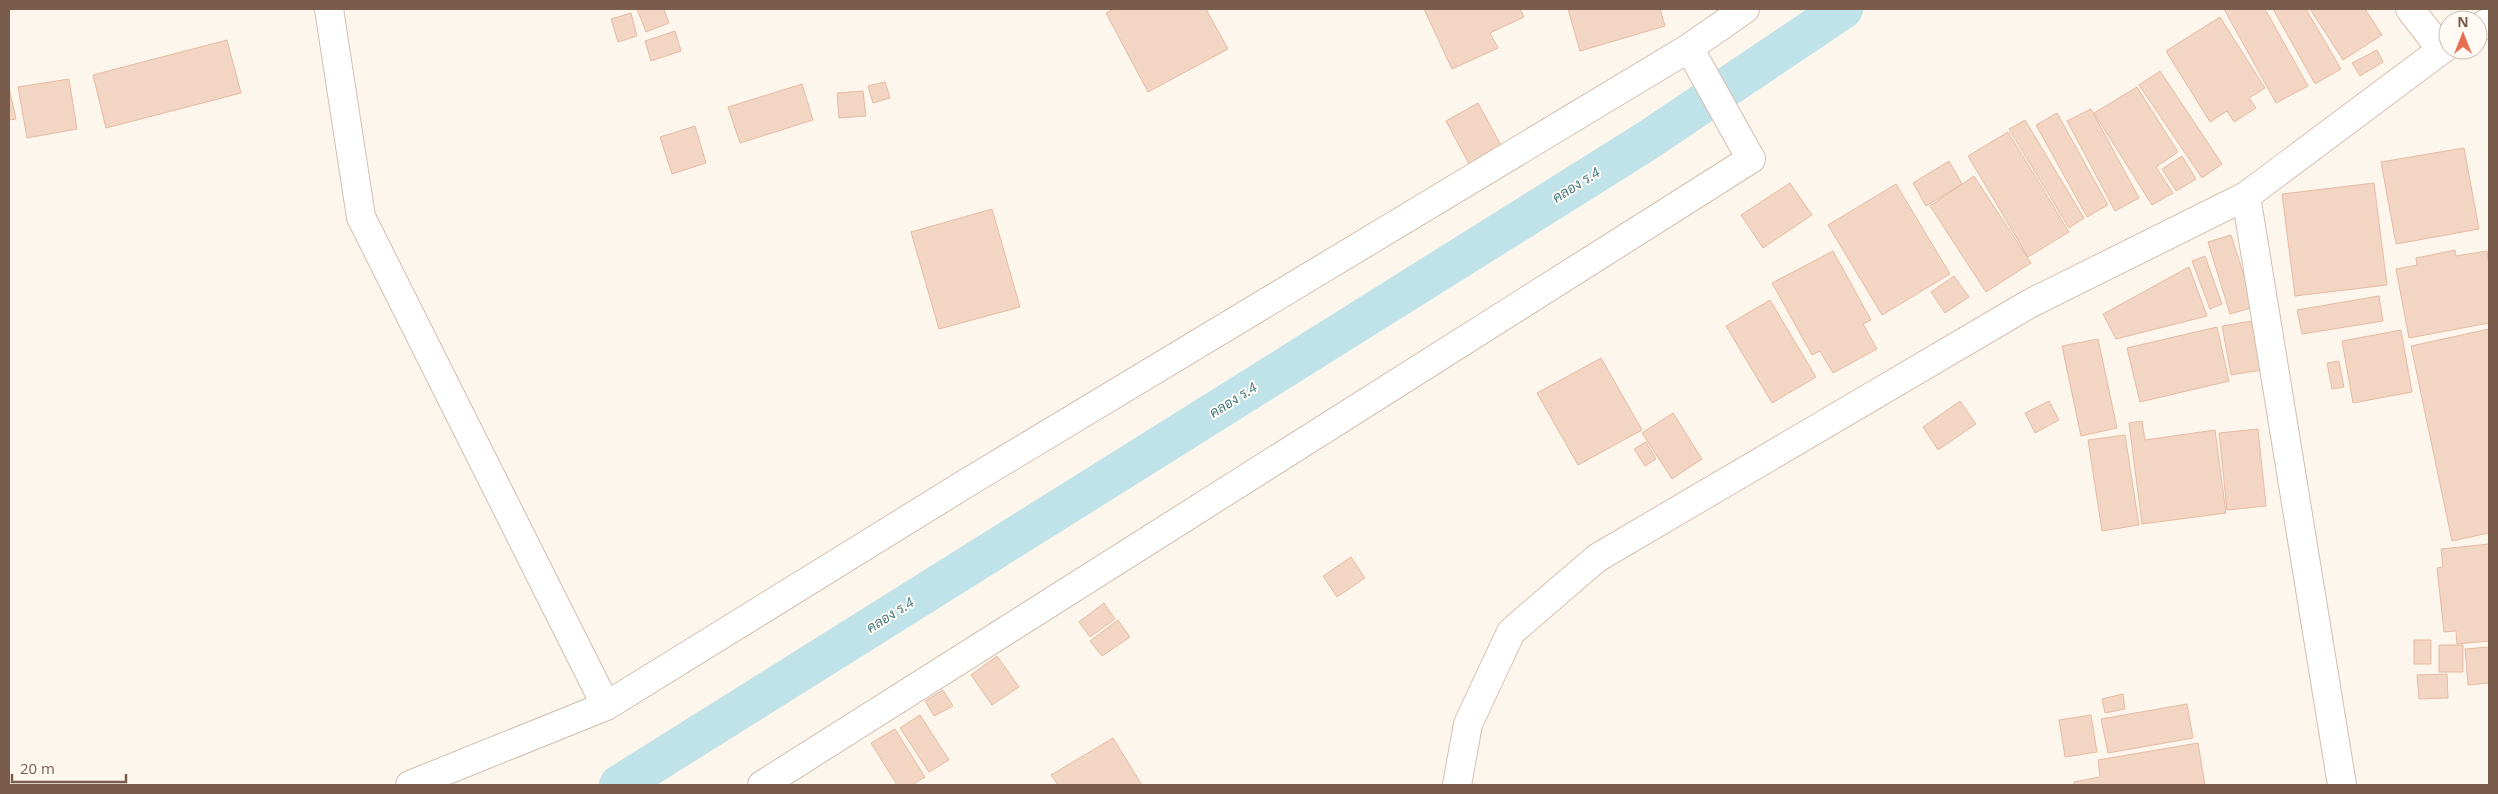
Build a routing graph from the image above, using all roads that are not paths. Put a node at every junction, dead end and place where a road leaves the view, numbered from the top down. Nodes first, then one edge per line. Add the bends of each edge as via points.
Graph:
1 (329, 9) edge
2 (1745, 9) edge
3 (2410, 9) edge
4 (2438, 40) edge
5 (1689, 48) junction
6 (2438, 52) edge
7 (2246, 196) junction
8 (606, 706) junction
9 (410, 785) edge
10 (762, 785) edge
11 (1457, 785) edge
12 (2342, 785) edge

1 - 8 street via 361,217
2 - 5 street
3 - 4 street
5 - 8 street via 964,484
5 - 10 street via 1751,159
6 - 7 street
7 - 11 street via 2029,304 1597,558 1511,632 1468,724
7 - 12 street
8 - 9 street

